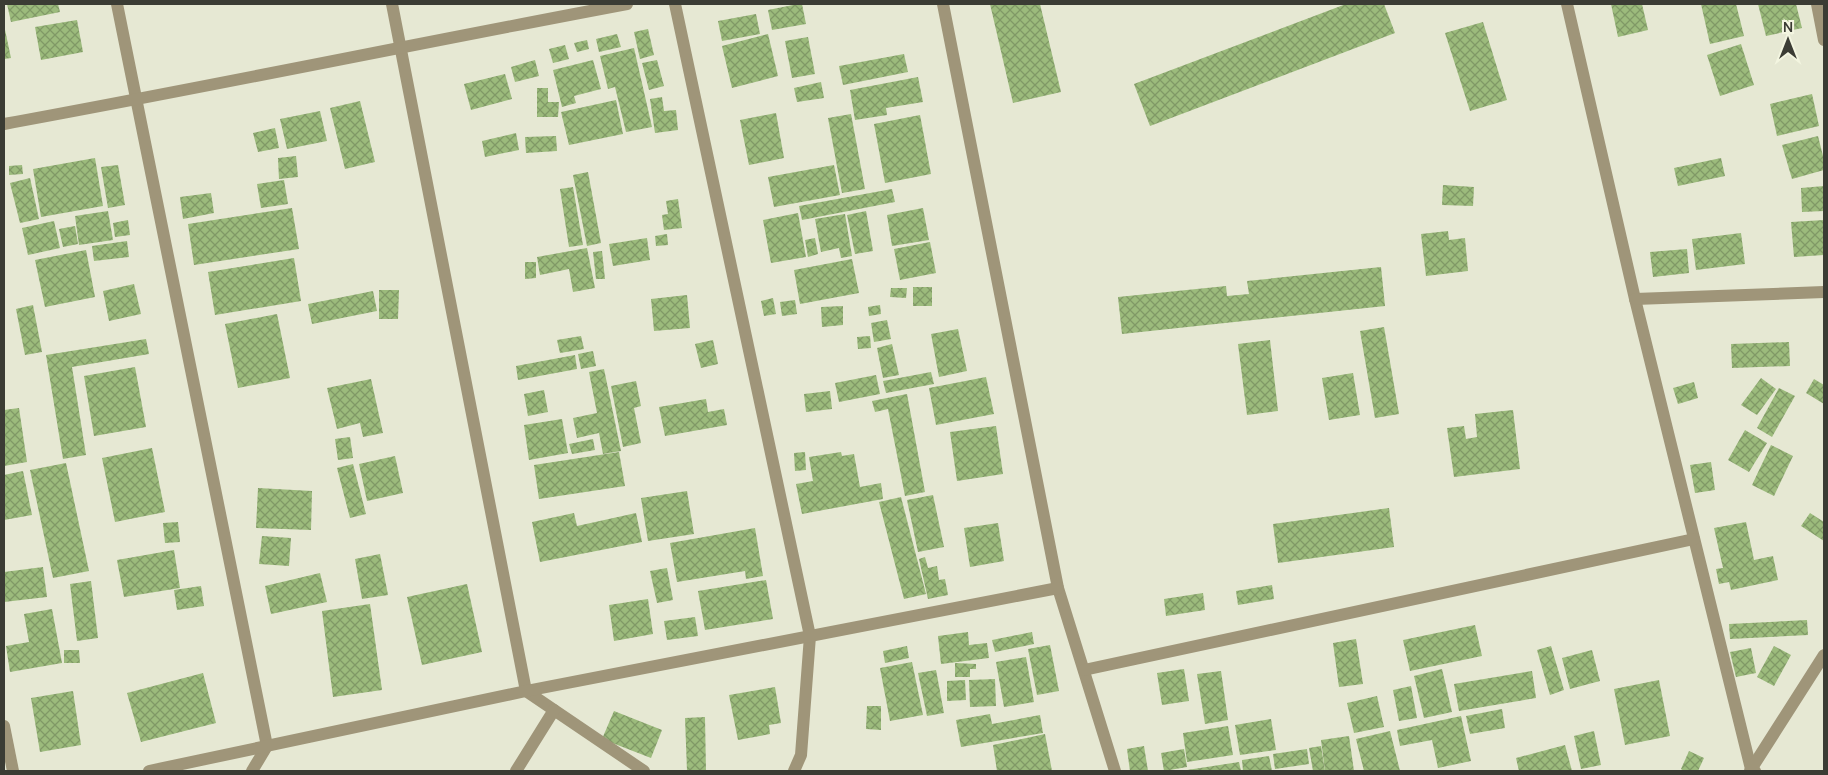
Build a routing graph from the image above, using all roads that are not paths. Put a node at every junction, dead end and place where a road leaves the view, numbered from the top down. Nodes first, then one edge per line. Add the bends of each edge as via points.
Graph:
1 (117, 4) edge
2 (392, 4) edge
3 (626, 4) edge
4 (675, 4) edge
5 (943, 4) edge
6 (1567, 4) edge
7 (1817, 4) edge
8 (1824, 40) edge
9 (400, 46) junction
10 (136, 100) junction
11 (4, 124) edge
12 (1824, 292) edge
13 (1635, 299) junction
14 (1694, 539) junction
15 (1058, 588) junction
16 (810, 636) junction
17 (1824, 655) edge
18 (1084, 670) junction
19 (526, 691) junction
20 (554, 710) junction
21 (4, 726) edge
22 (267, 746) junction
23 (1752, 770) edge
24 (13, 771) edge
25 (149, 771) edge
26 (252, 771) edge
27 (516, 771) edge
28 (644, 771) edge
29 (794, 771) edge
30 (1115, 771) edge

1 - 10 street
2 - 9 street
3 - 9 street
4 - 16 street
5 - 15 street
6 - 13 street
7 - 8 street
9 - 10 street
9 - 19 street
10 - 11 street
10 - 22 street
12 - 13 street
13 - 14 street
14 - 18 street
14 - 23 street
15 - 16 street
15 - 18 street
16 - 19 street
16 - 29 street via 801,756
17 - 23 street
18 - 30 street
19 - 20 street
19 - 22 street
20 - 27 street
20 - 28 street
21 - 24 street
22 - 25 street
22 - 26 street

